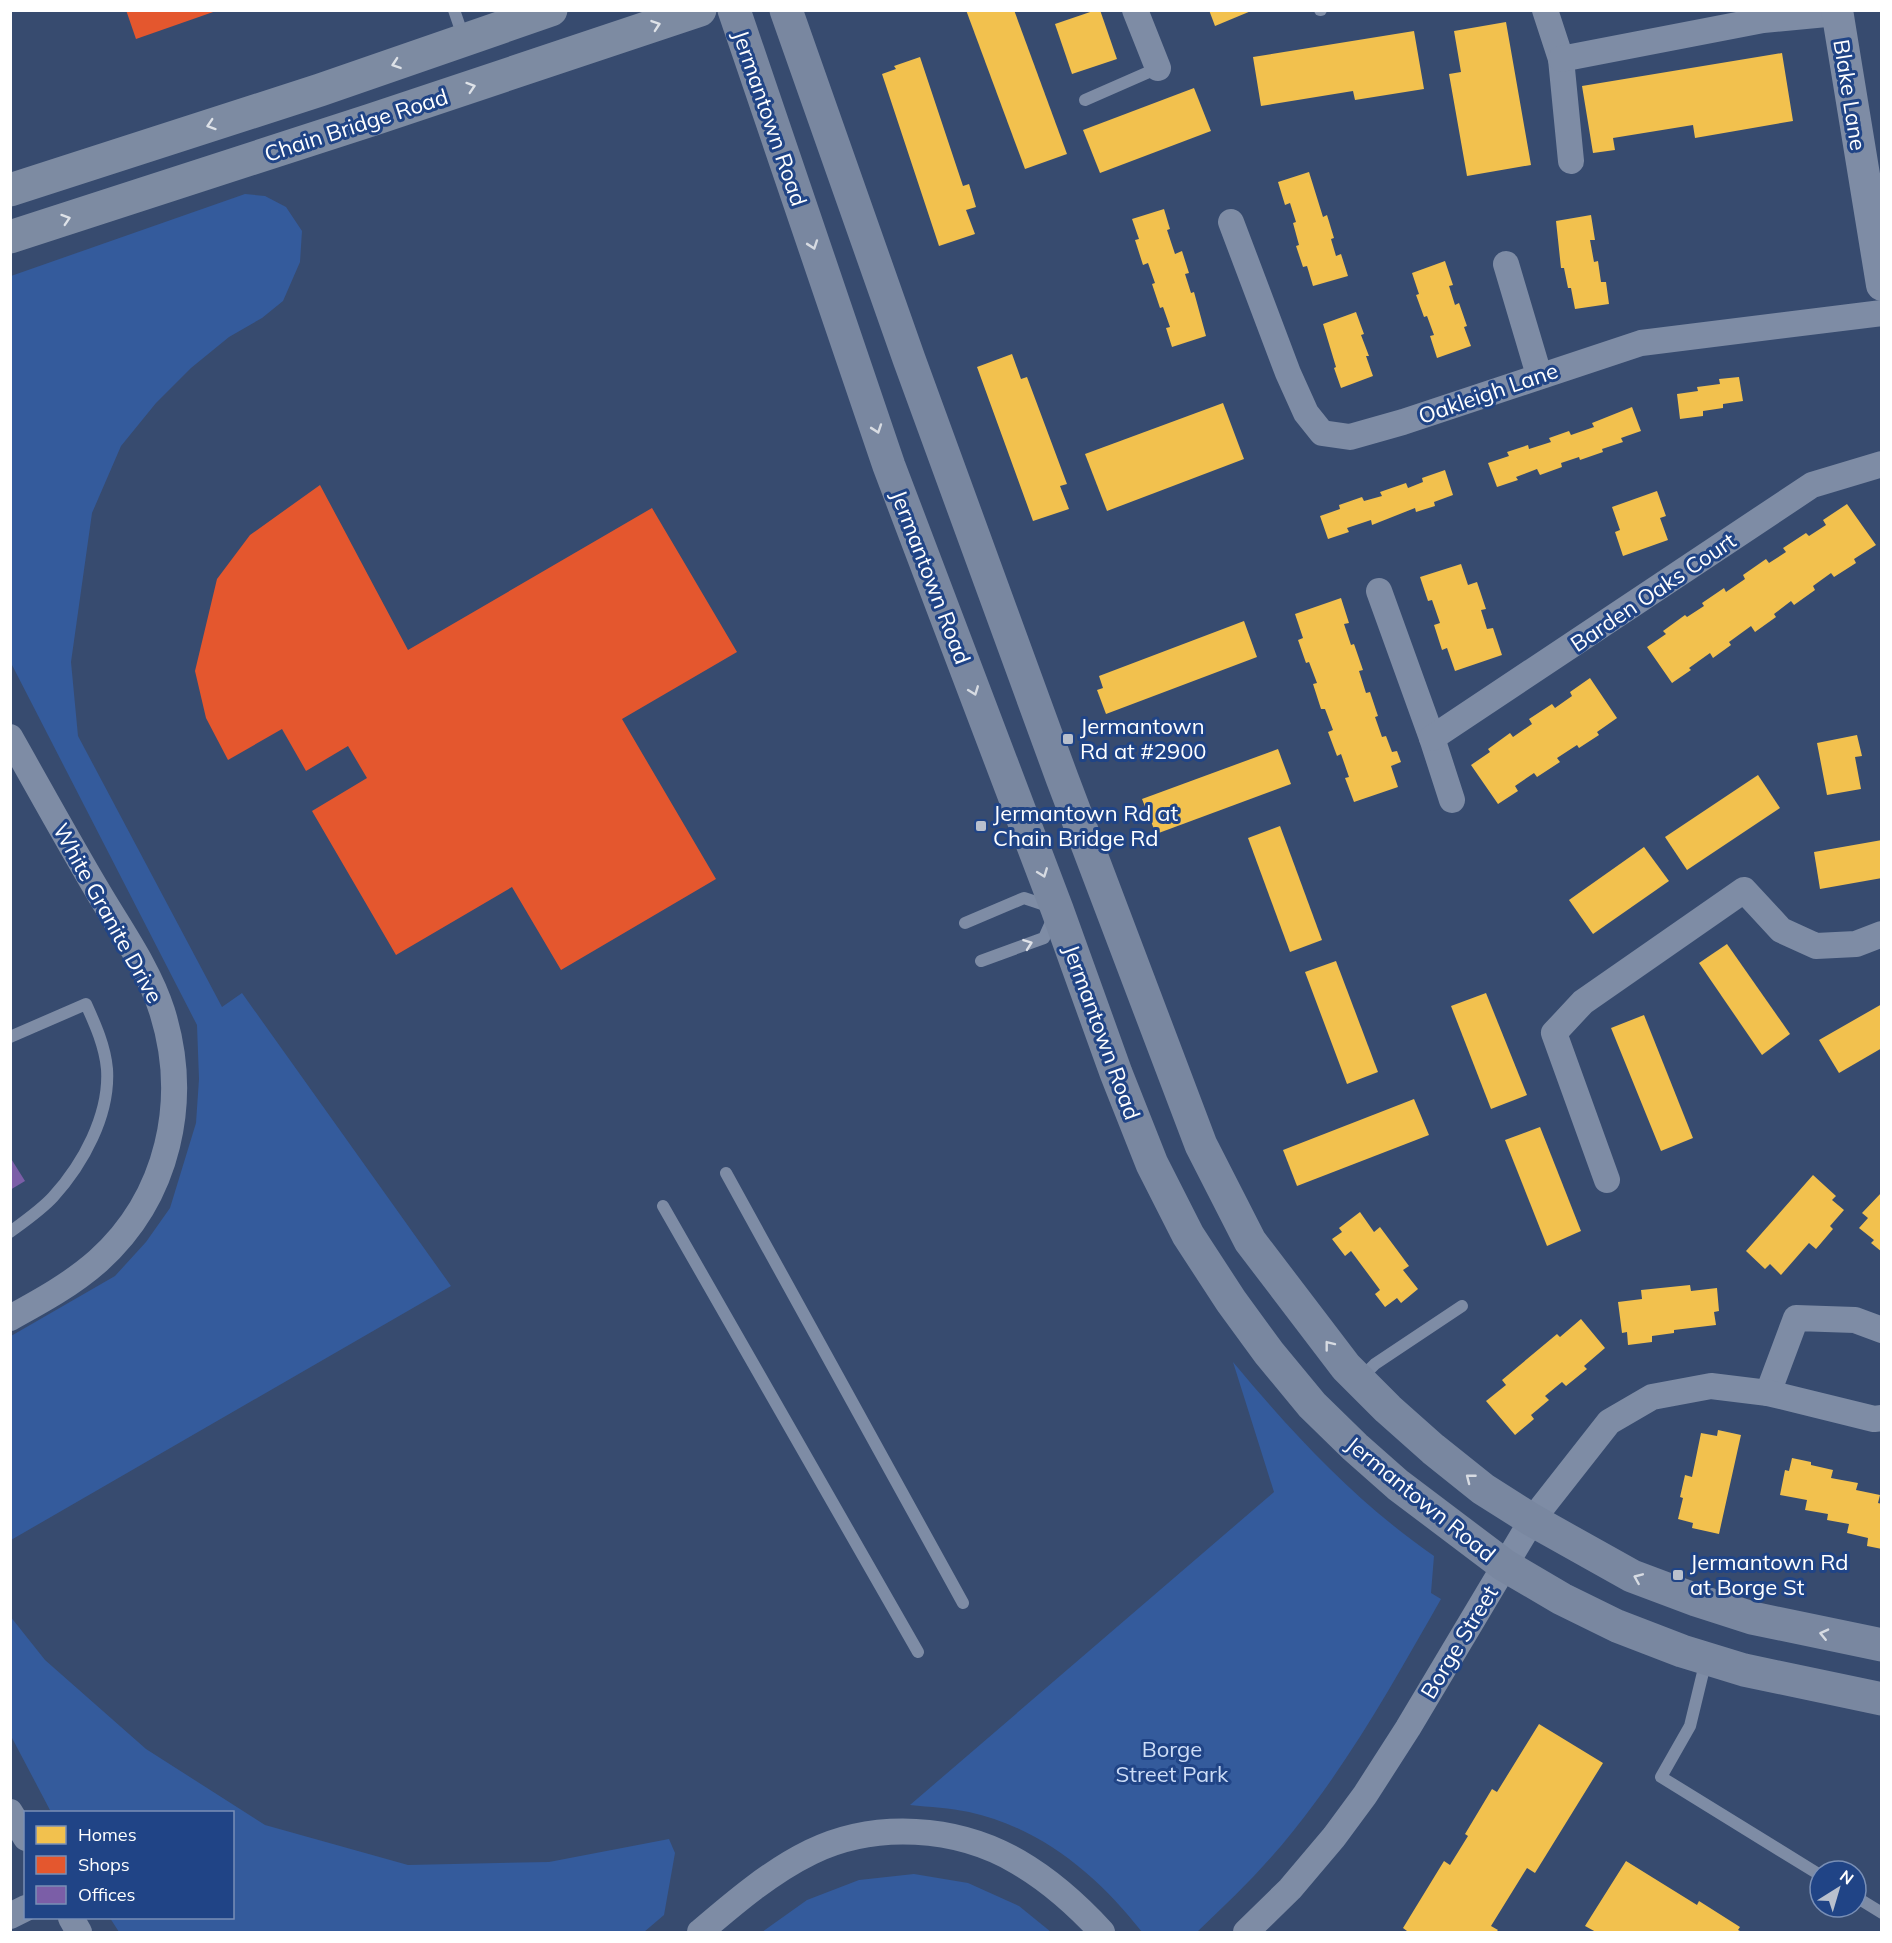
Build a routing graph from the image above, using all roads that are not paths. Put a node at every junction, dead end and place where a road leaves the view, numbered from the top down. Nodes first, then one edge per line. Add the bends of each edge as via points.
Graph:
1 (551, 10) edge
2 (700, 10) edge
3 (734, 10) edge
4 (786, 10) edge
5 (1135, 10) edge
6 (1545, 10) edge
7 (1837, 12) edge
8 (1762, 15) edge
9 (459, 25) edge
10 (1561, 59) junction
11 (1158, 68) joint
12 (1085, 100) dead end
13 (1571, 161) dead end
14 (10, 190) edge
15 (1231, 222) dead end
16 (10, 237) edge
17 (1506, 264) dead end
18 (1881, 285) edge
19 (1881, 313) edge
20 (1539, 375) junction
21 (1881, 464) edge
22 (1379, 591) dead end
23 (10, 737) edge
24 (1432, 738) junction
25 (17, 764) edge
26 (1452, 800) dead end
27 (1057, 909) junction
28 (965, 923) dead end
29 (1881, 934) edge
30 (981, 961) dead end
31 (10, 1037) edge
32 (726, 1173) dead end
33 (1607, 1180) dead end
34 (663, 1206) dead end
35 (10, 1232) edge
36 (1462, 1305) dead end
37 (10, 1318) edge
38 (1881, 1330) edge
39 (1359, 1379) junction
40 (1768, 1393) junction
41 (1881, 1418) edge
42 (1532, 1520) junction
43 (1504, 1565) junction
44 (963, 1603) dead end
45 (1881, 1645) edge
46 (918, 1652) dead end
47 (1706, 1659) junction
48 (1881, 1699) edge
49 (10, 1812) edge
50 (24, 1835) edge
51 (1808, 1868) edge
52 (1868, 1905) edge
53 (24, 1909) edge
54 (1881, 1913) edge
55 (10, 1916) edge
56 (71, 1919) edge
57 (79, 1932) edge
58 (700, 1932) edge
59 (1102, 1932) edge
60 (1246, 1932) edge

1 - 9 main road, Chain Bridge Road
16 -> 2 main road, Chain Bridge Road
3 -> 27 main road, Jermantown Road via 889,466
39 -> 4 main road, Jermantown Road via 1250,1241 1202,1145 1058,767
5 - 11 street
6 - 10 street
7 - 8 street
7 - 18 street, Blake Lane
8 - 10 street
9 -> 14 main road, Chain Bridge Road via 320,90
10 - 13 street
11 - 12 lane
15 - 20 street, Oakleigh Lane via 1288,373 1306,413 1322,433 1350,437
17 - 20 street
19 - 20 street, Oakleigh Lane via 1641,343
21 - 24 street, Barden Oaks Court via 1812,485
22 - 24 street
23 - 25 street, White Granite Drive
24 - 26 street
25 - 37 street, White Granite Drive via 149,979 171,1043 175,1092 163,1161 129,1226 78,1277
27 - 28 lane via 1024,898
30 -> 27 lane via 1044,938
27 - 43 main road, Jermantown Road via 1152,1164 1188,1235 1231,1301 1312,1405 1355,1447 1398,1485
29 - 33 street via 1856,944 1816,946 1781,930 1744,890 1583,1002 1554,1033
31 - 35 lane via 87,1004 107,1069 104,1102 92,1138 75,1167 52,1198
32 - 44 lane
34 - 46 lane
36 - 39 lane
38 - 40 street via 1855,1320 1796,1318
42 -> 39 main road, Jermantown Road via 1433,1449
40 - 41 street, Borge Street
40 - 42 street, Borge Street via 1711,1386 1652,1396 1609,1422
42 - 43 street, Borge Street
45 -> 42 main road, Jermantown Road via 1752,1618 1696,1600 1632,1576
43 - 47 main road, Jermantown Road via 1617,1626
43 - 60 street, Borge Street via 1365,1795 1290,1889
47 - 48 main road, Jermantown Road
47 - 51 lane via 1690,1726 1661,1777
49 - 50 street
52 - 54 lane
53 - 55 street
56 - 57 street
58 - 59 street via 762,1881 813,1851 867,1835 906,1832 983,1845 1018,1862 1046,1881

